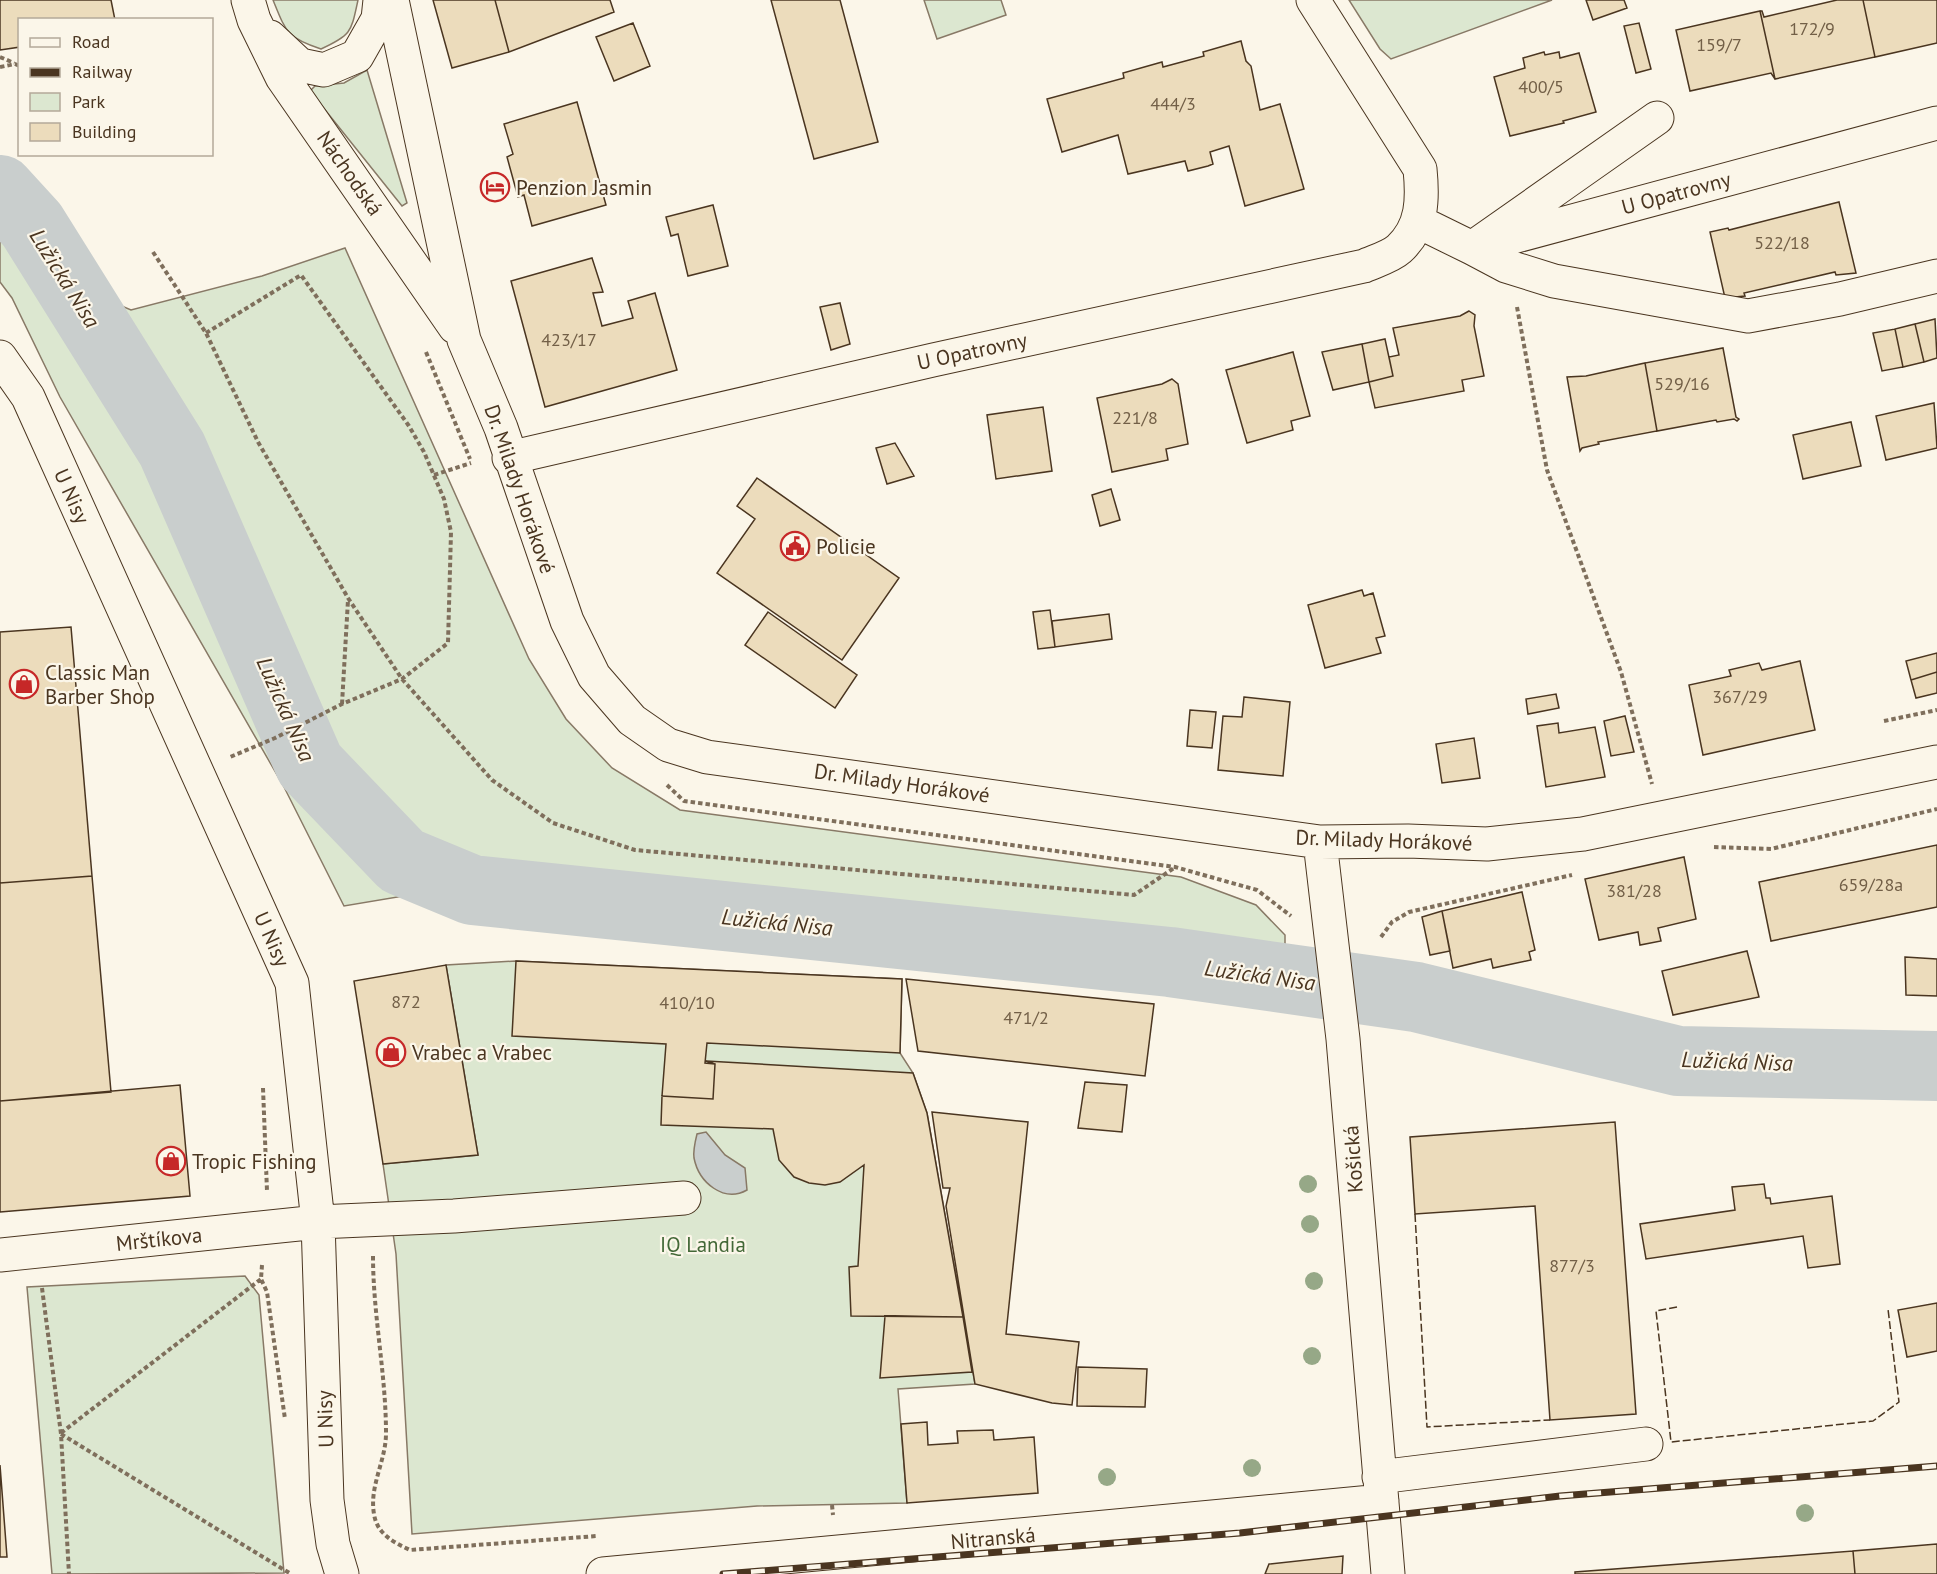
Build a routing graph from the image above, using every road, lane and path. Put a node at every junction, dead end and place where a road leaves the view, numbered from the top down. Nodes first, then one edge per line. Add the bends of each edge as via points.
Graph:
1 (381, 0) edge
2 (392, 0) edge
3 (1313, 0) edge
4 (251, 10) edge
5 (0, 57) edge
6 (17, 65) edge
7 (0, 67) edge
8 (1656, 118) dead end
9 (1937, 123) edge
10 (1419, 222) junction
11 (1472, 248) junction
12 (153, 252) dead end
13 (1937, 276) edge
14 (1516, 302) dead end
15 (206, 333) junction
16 (464, 340) junction
17 (0, 357) edge
18 (14, 398) edge
19 (460, 437) dead end
20 (509, 458) junction
21 (434, 476) junction
22 (348, 598) junction
23 (402, 679) junction
24 (342, 704) junction
25 (1937, 710) edge
26 (1884, 721) dead end
27 (1937, 762) edge
28 (196, 771) junction
29 (1649, 772) dead end
30 (1937, 809) edge
31 (1320, 842) junction
32 (1707, 847) dead end
33 (1581, 873) dead end
34 (1293, 917) dead end
35 (1381, 937) dead end
36 (263, 1086) dead end
37 (684, 1198) dead end
38 (371, 1220) junction
39 (318, 1222) junction
40 (264, 1228) junction
41 (38, 1252) junction
42 (0, 1255) edge
43 (261, 1279) junction
44 (286, 1428) dead end
45 (61, 1434) junction
46 (1646, 1444) dead end
47 (1381, 1489) junction
48 (832, 1505) dead end
49 (841, 1518) dead end
50 (599, 1535) dead end
51 (69, 1574) edge
52 (291, 1574) edge
53 (342, 1574) edge
54 (603, 1574) edge
55 (1388, 1574) edge

1 - 4 street via 378,19 357,56 324,70 300,65 282,50
2 - 16 street, Dr. Milady Horákové
3 - 10 street via 1420,170 1423,200
4 - 16 street, Náchodská via 282,77
5 - 6 path
6 - 7 path
8 - 11 street
9 - 11 street, U Opatrovny
10 - 11 street
10 - 20 street, U Opatrovny via 1398,250 1364,266
11 - 13 street via 1506,266 1554,280 1748,316
12 - 15 path
14 - 29 path via 1547,470 1621,672
15 - 21 path via 301,275 409,426
15 - 22 path via 258,442
16 - 20 street, Dr. Milady Horákové via 501,428
17 - 18 street, U Nisy
18 - 28 street, U Nisy
19 - 21 path via 471,463
20 - 31 street, Dr. Milady Horákové via 567,621 594,676 632,720 669,744 707,757
21 - 23 path via 451,532 448,643
22 - 23 path
22 - 24 path
23 - 24 path
23 - 34 path via 492,780 553,823 635,850 1134,895 1175,867 1257,890
24 - 28 path
25 - 26 path
27 - 31 street, Dr. Milady Horákové via 1584,834 1487,844
28 - 39 street, U Nisy via 292,983
30 - 32 path via 1771,849
31 - 47 street, Košická via 1343,1040
33 - 35 path via 1409,912 1392,922
36 - 40 path via 268,1181
37 - 38 street, Mrštíkova
38 - 39 street, Mrštíkova
38 - 50 path via 386,1434 383,1462 373,1493 378,1527 392,1542 410,1550
39 - 40 street, Mrštíkova
39 - 53 street, U Nisy via 327,1500
40 - 41 street, Mrštíkova
40 - 43 path
41 - 42 street, Mrštíkova
41 - 45 path
43 - 44 path via 267,1292
43 - 45 path
45 - 51 path
45 - 52 path
46 - 47 street
47 - 54 street, Nitranská
47 - 55 street, Košická
48 - 49 path via 833,1519

